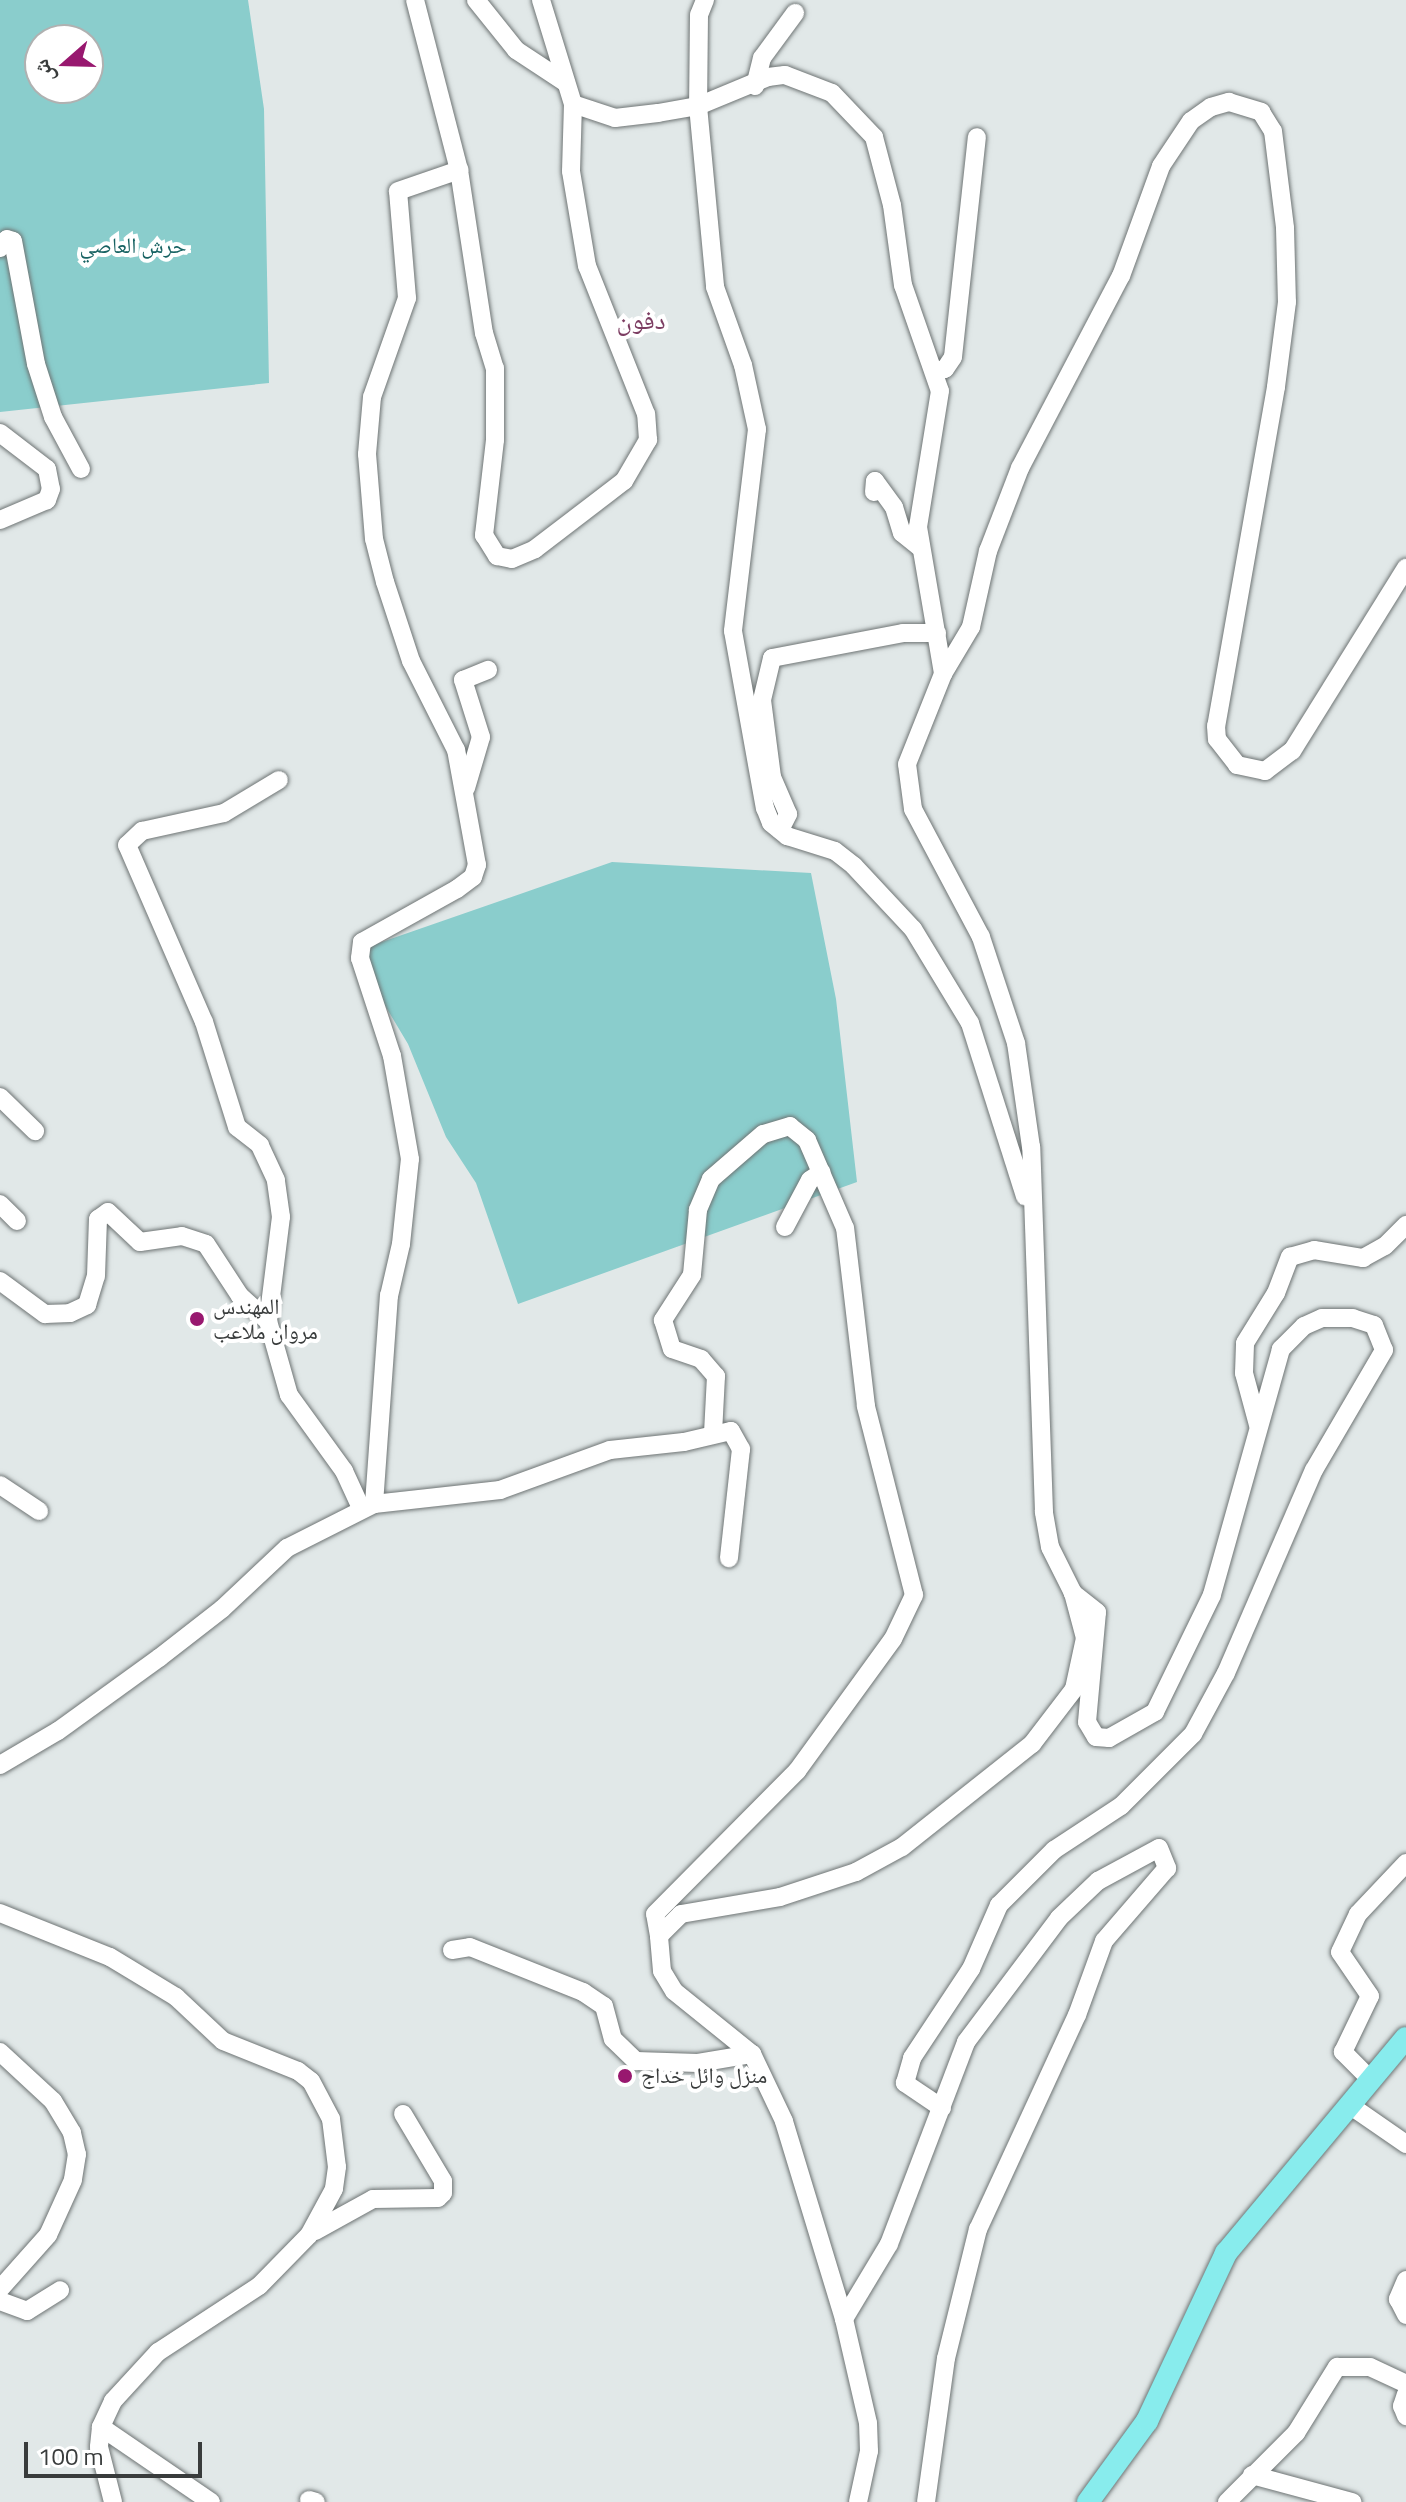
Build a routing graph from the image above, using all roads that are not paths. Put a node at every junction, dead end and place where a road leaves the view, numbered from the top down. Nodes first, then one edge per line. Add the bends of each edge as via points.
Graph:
1 (415, 0) edge
2 (476, 0) edge
3 (541, 0) edge
4 (705, 0) edge
5 (795, 13) dead end
6 (566, 83) junction
7 (755, 86) junction
8 (573, 104) junction
9 (698, 106) junction
10 (977, 137) dead end
11 (459, 170) junction
12 (0, 248) edge
13 (936, 371) junction
14 (0, 433) edge
15 (81, 469) dead end
16 (874, 492) dead end
17 (0, 520) edge
18 (919, 547) junction
19 (1406, 568) edge
20 (937, 633) junction
21 (488, 670) dead end
22 (943, 674) junction
23 (279, 780) dead end
24 (466, 788) junction
25 (780, 830) junction
26 (0, 1097) edge
27 (35, 1131) dead end
28 (822, 1172) junction
29 (0, 1204) edge
30 (1031, 1214) junction
31 (17, 1221) dead end
32 (1406, 1225) edge
33 (785, 1227) dead end
34 (0, 1281) edge
35 (268, 1321) junction
36 (1258, 1425) junction
37 (713, 1434) junction
38 (0, 1485) edge
39 (367, 1506) junction
40 (39, 1511) dead end
41 (729, 1558) dead end
42 (1073, 1593) junction
43 (0, 1765) edge
44 (1406, 1863) edge
45 (0, 1913) edge
46 (659, 1936) junction
47 (452, 1950) dead end
48 (1406, 2038) edge
49 (0, 2052) edge
50 (752, 2054) junction
51 (1371, 2080) junction
52 (1351, 2106) junction
53 (942, 2108) junction
54 (403, 2114) dead end
55 (1406, 2144) edge
56 (309, 2235) junction
57 (1406, 2280) edge
58 (0, 2289) edge
59 (60, 2290) dead end
60 (0, 2301) edge
61 (1406, 2315) edge
62 (844, 2319) junction
63 (1406, 2384) edge
64 (1406, 2394) edge
65 (1406, 2416) edge
66 (101, 2427) junction
67 (1252, 2475) junction
68 (113, 2502) edge
69 (211, 2502) edge
70 (858, 2502) edge
71 (926, 2502) edge
72 (1088, 2502) edge
73 (1227, 2502) edge
74 (1352, 2502) edge

1 - 11 street
2 - 6 street via 516,50
3 - 6 street
4 - 9 street via 699,15
5 - 7 street via 762,58
6 - 8 street
7 - 9 street
7 - 13 street via 774,76 808,81 846,103 874,137 892,205 903,285
8 - 9 street via 615,118
8 - 11 street via 571,171 587,266 642,403 648,440 624,481 535,549 512,559 497,556 484,535 491,498 496,381
9 - 25 street via 715,287 743,365 757,429 733,631 765,808
10 - 13 street via 953,357 945,369
11 - 24 street via 398,191 407,298 372,397 367,454 374,539 394,613 456,750
12 - 15 street via 7,239 13,241 36,364 53,417
13 - 18 street via 938,420
14 - 17 street via 47,469 51,489 47,500
16 - 18 street via 875,481 894,507 902,533
18 - 20 street
19 - 22 street via 1292,751 1265,771 1237,765 1217,739 1216,726 1287,302 1285,228 1273,131 1261,112 1229,102 1191,121 1161,166 1121,276 1020,468 988,551 971,627
20 - 22 street
20 - 25 street via 903,633 772,658 762,700 772,777 788,814
21 - 24 street via 463,680 481,737
22 - 30 street via 916,737 907,787 913,809 981,937 1016,1043 1031,1147
23 - 35 street via 224,813 142,831 127,845 224,1073 233,1119 260,1145 276,1180 281,1217
24 - 39 street via 477,865 473,877 362,942 360,958 392,1056 410,1159
25 - 30 street via 809,846 835,851 913,929 970,1023
26 - 27 street
28 - 33 street via 810,1180
28 - 37 street via 803,1135 790,1126 778,1127 720,1170 703,1192 692,1275 663,1320 672,1349 701,1359 716,1376
28 - 46 street via 845,1228 866,1406 914,1595 893,1639 797,1771 655,1914
29 - 31 street
30 - 42 street via 1044,1512 1050,1547
32 - 36 street via 1363,1258 1314,1250 1290,1257 1276,1293 1245,1343 1244,1373
34 - 35 street via 45,1314 70,1313 87,1305 96,1276 98,1219 108,1212 140,1242 182,1236 206,1244 240,1296
35 - 39 street via 289,1395
36 - 42 street via 1212,1595 1184,1656 1155,1712 1109,1738 1096,1737 1087,1722 1097,1612
36 - 53 street via 1281,1349 1304,1326 1338,1316 1366,1320 1379,1332 1384,1350 1314,1470 1226,1673 1193,1734 1132,1796 1054,1850 999,1905 971,1969 912,2058 905,2083
37 - 39 street via 610,1450 500,1490
37 - 41 street via 731,1431 741,1449
38 - 40 street
39 - 43 street via 287,1548 159,1658 58,1731
42 - 46 street via 1085,1638 1074,1689 1059,1714 991,1781 902,1847 856,1872 780,1897 681,1914
44 - 51 street via 1358,1914 1340,1952 1370,1996 1343,2052
45 - 56 street via 110,1957 176,1997 223,2041 311,2081 331,2119 337,2167 325,2212
46 - 50 street via 662,1971 674,1991
47 - 50 street via 470,1947 583,1992 604,2006 613,2039 636,2061 698,2063
48 - 51 main road
49 - 58 street via 53,2101 72,2133 77,2154 73,2180 48,2235
50 - 62 street via 784,2121
51 - 52 main road
52 - 55 street
52 - 72 main road via 1226,2253 1147,2421
53 - 62 street via 889,2244
53 - 71 street via 966,2042 1059,1918 1098,1881 1159,1848 1167,1868 1104,1941 1077,2015 978,2229 946,2358
54 - 56 street via 443,2181 443,2193 438,2198 373,2199
56 - 66 street via 259,2286 140,2368 113,2401
57 - 61 street via 1398,2299
59 - 60 street via 27,2311
62 - 70 street via 868,2423 869,2451
63 - 67 street via 1370,2367 1337,2367 1296,2433
64 - 65 street
66 - 68 street via 99,2447
66 - 69 street
67 - 73 street
67 - 74 street

